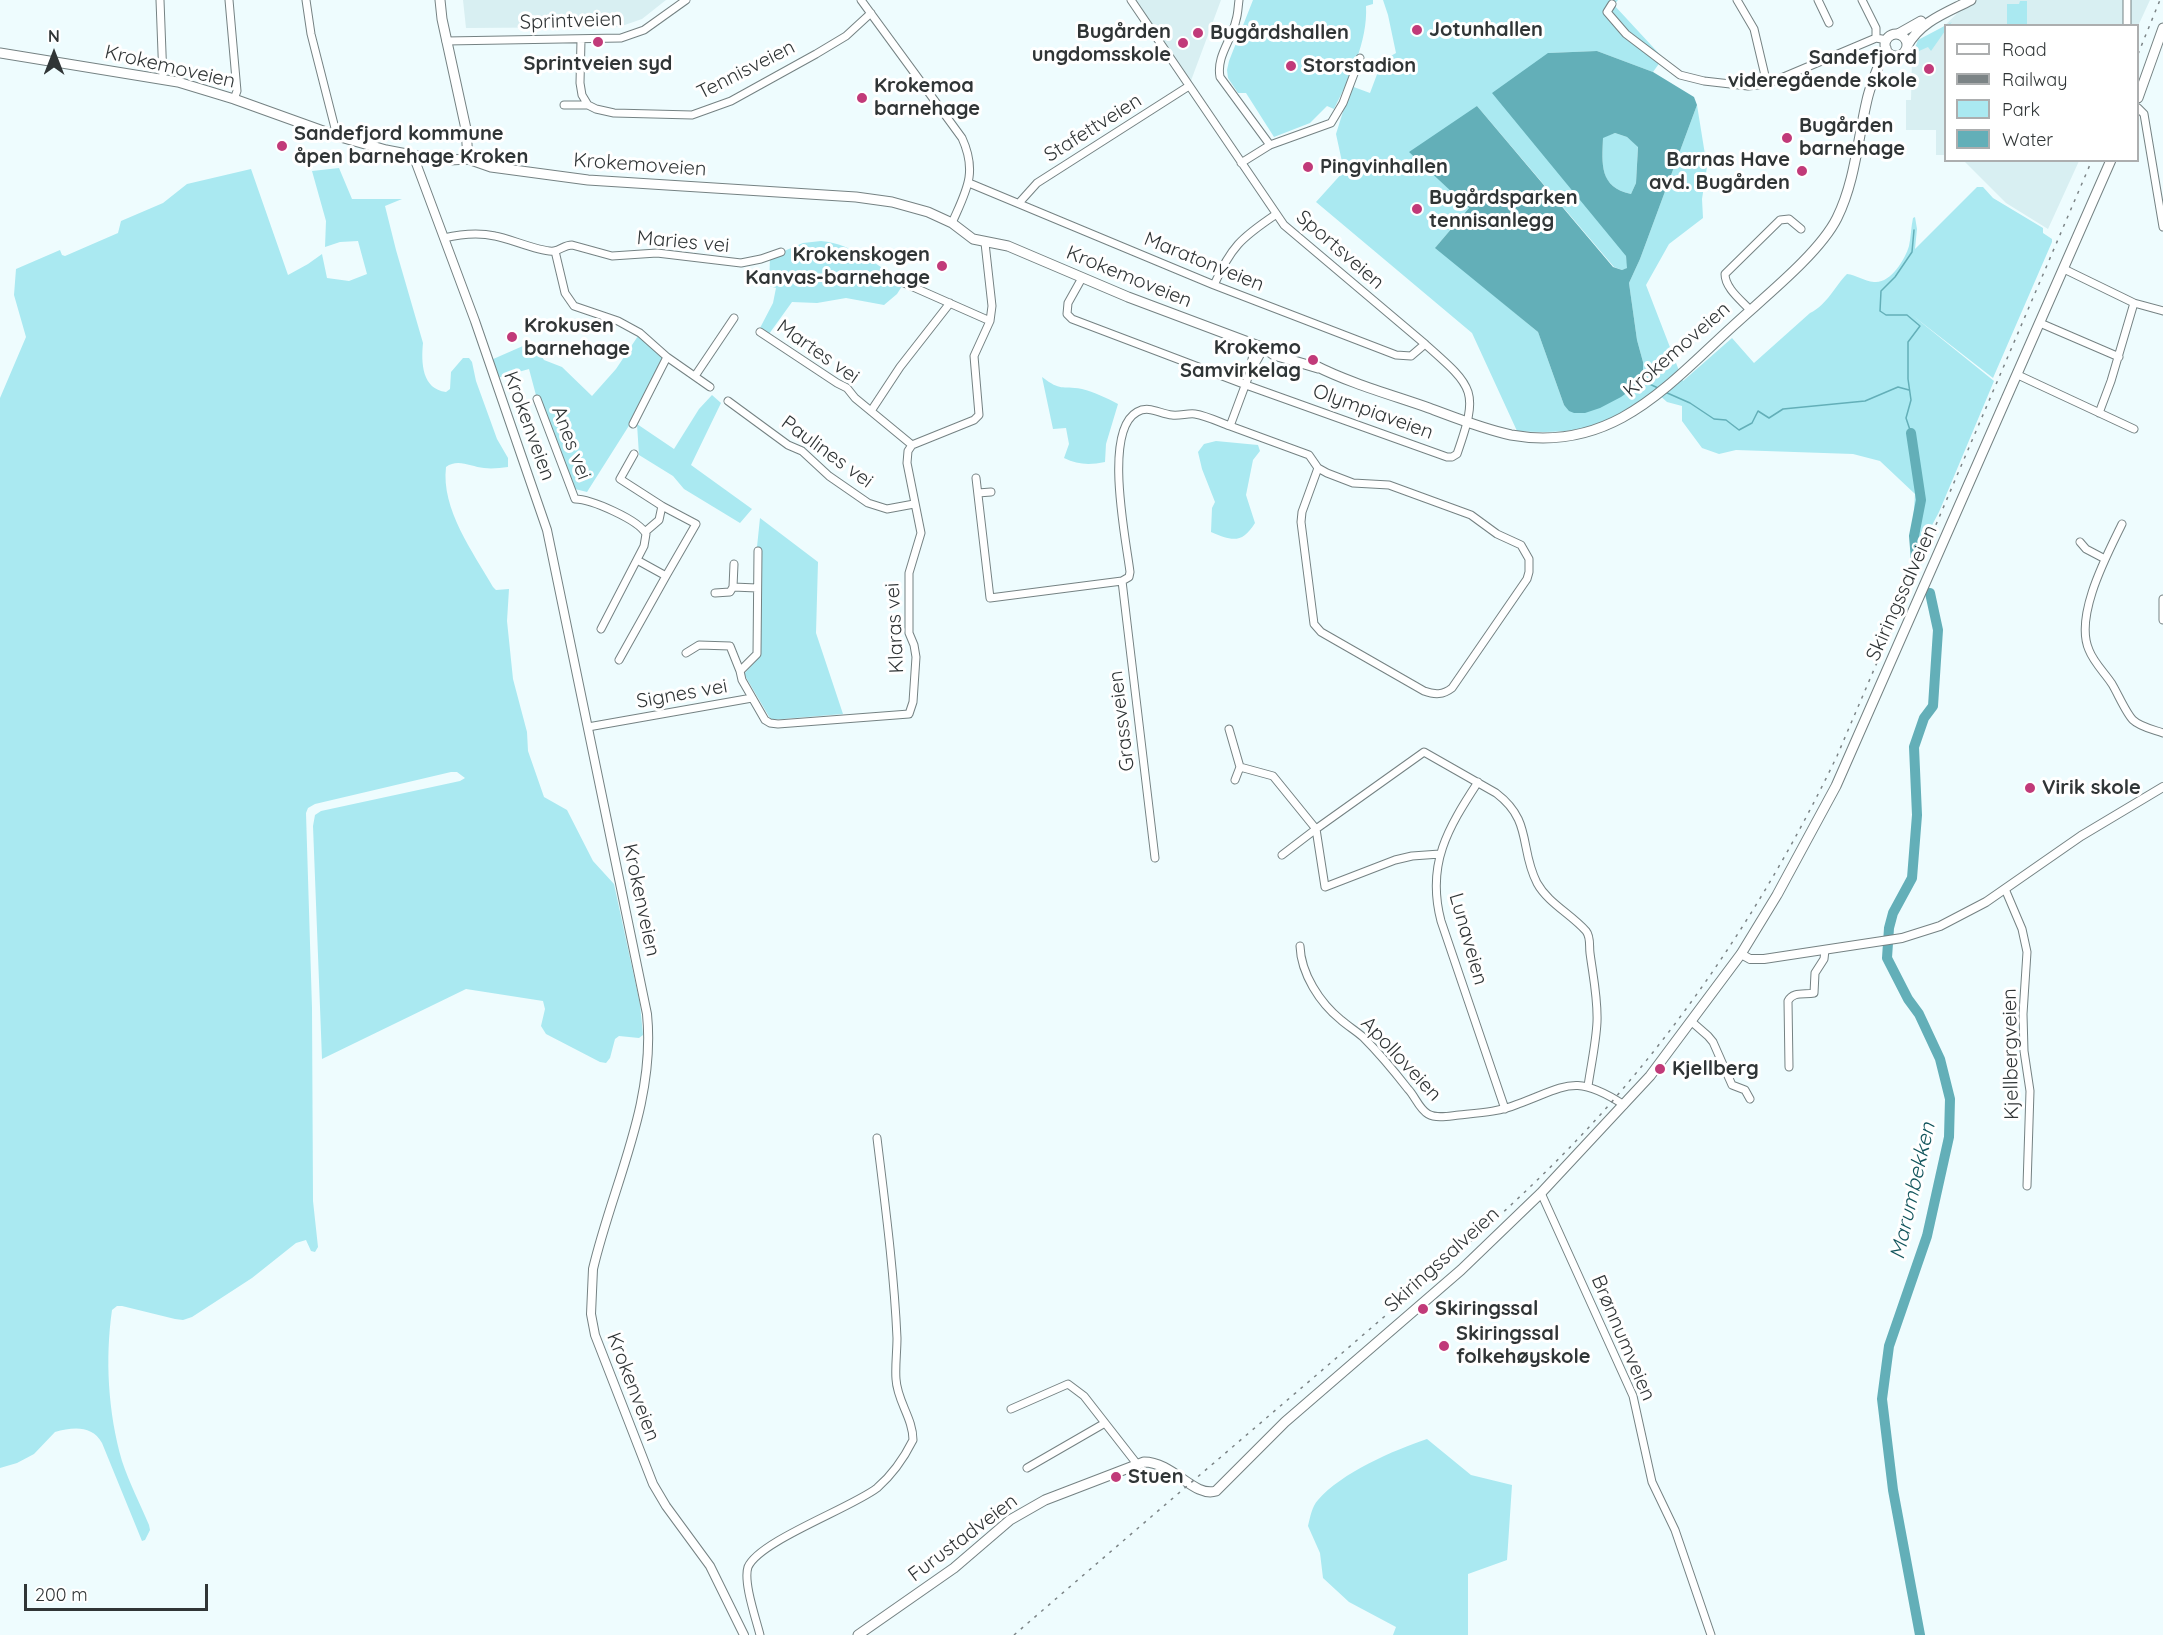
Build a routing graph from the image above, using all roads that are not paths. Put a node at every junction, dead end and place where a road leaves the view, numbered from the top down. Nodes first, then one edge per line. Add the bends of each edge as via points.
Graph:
1 (162, 0) edge
2 (229, 0) edge
3 (306, 0) edge
4 (440, 0) edge
5 (686, 0) edge
6 (861, 0) edge
7 (1131, 0) edge
8 (1239, 0) edge
9 (1737, 0) edge
10 (1818, 0) edge
11 (1862, 0) edge
12 (1961, 0) edge
13 (1971, 0) edge
14 (2127, 0) edge
15 (1612, 3) dead end
16 (871, 13) junction
17 (1829, 23) dead end
18 (2127, 24) edge
19 (2163, 28) edge
20 (1898, 34) junction
21 (1876, 38) junction
22 (581, 40) junction
23 (446, 41) junction
24 (1886, 44) junction
25 (1907, 46) junction
26 (0, 53) edge
27 (1899, 55) junction
28 (1360, 58) dead end
29 (163, 79) junction
30 (1767, 84) junction
31 (1189, 86) junction
32 (1870, 87) junction
33 (2139, 95) edge
34 (234, 99) junction
35 (564, 105) dead end
36 (588, 105) junction
37 (2139, 109) edge
38 (337, 136) junction
39 (1270, 145) junction
40 (417, 156) junction
41 (468, 159) junction
42 (2110, 162) edge
43 (1241, 163) junction
44 (969, 183) junction
45 (2160, 186) edge
46 (1019, 203) junction
47 (1275, 215) junction
48 (952, 223) junction
49 (2163, 227) edge
50 (1801, 229) dead end
51 (444, 238) junction
52 (985, 243) junction
53 (555, 251) junction
54 (781, 252) dead end
55 (2064, 269) junction
56 (1082, 278) junction
57 (904, 283) dead end
58 (1214, 285) junction
59 (950, 303) junction
60 (2134, 303) junction
61 (1750, 310) junction
62 (2163, 311) edge
63 (734, 318) dead end
64 (990, 321) junction
65 (2040, 323) junction
66 (760, 332) dead end
67 (1425, 344) junction
68 (1259, 347) junction
69 (667, 357) junction
70 (2119, 357) junction
71 (2018, 375) junction
72 (695, 376) junction
73 (1246, 384) junction
74 (710, 387) dead end
75 (537, 399) dead end
76 (728, 401) dead end
77 (871, 411) junction
78 (2099, 413) junction
79 (1468, 422) junction
80 (633, 424) dead end
81 (1230, 426) junction
82 (2134, 429) dead end
83 (912, 445) junction
84 (634, 454) dead end
85 (1318, 468) junction
86 (976, 478) dead end
87 (991, 492) dead end
88 (978, 493) junction
89 (914, 504) junction
90 (662, 506) junction
91 (2122, 524) dead end
92 (645, 532) junction
93 (2080, 542) dead end
94 (758, 551) dead end
95 (2105, 559) junction
96 (637, 560) junction
97 (734, 564) dead end
98 (666, 576) junction
99 (1122, 581) junction
100 (733, 587) junction
101 (757, 588) junction
102 (715, 593) dead end
103 (2163, 599) edge
104 (2163, 620) edge
105 (601, 629) dead end
106 (686, 653) dead end
107 (619, 660) dead end
108 (740, 671) junction
109 (752, 698) junction
110 (588, 727) junction
111 (1229, 729) dead end
112 (2163, 733) edge
113 (1240, 767) junction
114 (1236, 780) dead end
115 (1478, 782) junction
116 (2163, 787) edge
117 (1316, 829) junction
118 (1440, 854) junction
119 (1282, 855) dead end
120 (1155, 858) dead end
121 (2005, 889) junction
122 (1300, 946) dead end
123 (1825, 950) junction
124 (1741, 954) junction
125 (1692, 1022) junction
126 (1789, 1067) dead end
127 (1588, 1086) junction
128 (1750, 1099) dead end
129 (1624, 1105) junction
130 (1505, 1109) junction
131 (877, 1138) dead end
132 (2027, 1186) dead end
133 (1541, 1193) junction
134 (1011, 1409) dead end
135 (1105, 1423) junction
136 (1137, 1464) junction
137 (1027, 1468) dead end
138 (744, 1635) edge
139 (760, 1635) edge
140 (858, 1635) edge
141 (1712, 1635) edge

1 - 29 street
2 - 34 street via 237,91
3 - 38 street
4 - 23 main road
5 - 22 street, Sprintveien via 637,33
6 - 16 street
7 - 31 street, Sportsveien
8 - 39 street via 1236,21 1219,66 1220,77
9 - 30 street via 1758,38
10 - 17 street
11 - 21 street via 1876,28
12 - 20 main road
13 - 25 main road, Krokemoveien via 1925,23
14 - 18 street
15 - 30 street via 1607,12 1619,27 1680,75 1748,86
16 - 36 street, Tennisveien via 846,36 816,54 731,101 692,115 614,113
16 - 44 street via 962,138 969,152
19 - 33 main road
20 - 24 main road via 1892,35
20 - 25 main road
21 - 24 street
21 - 30 street
22 - 23 street, Sprintveien
22 - 36 street via 580,83
23 - 41 main road via 466,129
24 - 27 main road via 1892,55
24 - 32 main road, Krokemoveien
25 - 27 main road, Krokemoveien
26 - 29 main road, Krokemoveien
27 - 32 main road, Krokemoveien via 1886,63
28 - 39 street via 1331,123
29 - 34 main road, Krokemoveien
31 - 43 street, Sportsveien
31 - 46 street, Stafettveien via 1037,183
32 - 61 main road, Krokemoveien via 1845,196 1833,225 1816,247
34 - 38 main road, Krokemoveien
35 - 36 street, Tennisveien
37 - 45 street via 2144,114
38 - 40 main road, Krokemoveien
39 - 43 street
40 - 41 main road, Krokemoveien
40 - 51 street, Krokenveien via 416,164
41 - 48 main road, Krokemoveien via 491,167 588,180 882,200
42 - 55 main road, Skiringssalveien
43 - 47 street, Sportsveien
44 - 46 street, Maratonveien
44 - 48 street
45 - 49 street
46 - 58 street, Maratonveien
47 - 58 street via 1240,241
47 - 67 street, Sportsveien
48 - 52 main road, Krokemoveien via 964,235
50 - 61 street, Krokemoveien via 1788,219 1780,220 1725,274 1728,286
51 - 53 street, Maries vei via 482,234
51 - 110 street, Krokenveien via 542,511
52 - 56 main road, Krokemoveien via 1008,246
52 - 64 street
53 - 54 street, Maries vei via 572,245 612,256 657,253 741,263
53 - 69 street via 571,303 628,326
55 - 60 street
55 - 65 main road, Skiringssalveien
56 - 68 main road, Krokemoveien
56 - 73 street, Olympiaveien via 1068,303 1069,317
57 - 59 street
58 - 67 street, Maratonveien via 1401,357 1415,354
59 - 64 street
59 - 77 street
60 - 62 street
60 - 70 street
61 - 79 main road, Krokemoveien via 1650,401 1610,425 1538,438 1501,433
63 - 72 street
64 - 83 street via 974,356 977,418
65 - 70 street
65 - 71 main road, Skiringssalveien
66 - 77 street, Martes vei via 848,388
67 - 79 street, Sportsveien via 1469,391
68 - 73 street
68 - 79 main road, Krokemoveien
69 - 72 street
69 - 80 street
70 - 78 street
71 - 78 street
71 - 124 main road, Skiringssalveien via 1836,786
72 - 74 street
73 - 79 street, Olympiaveien via 1447,457 1457,454
73 - 81 street
75 - 92 street, Anes vei via 575,499 594,502
76 - 89 street, Paulines vei via 802,451 868,503 887,508
77 - 83 street, Martes vei
78 - 82 street
81 - 85 street, Grassveien via 1309,455
81 - 99 street, Grassveien via 1197,415 1170,415 1149,409 1137,411 1130,419 1118,456 1130,572
83 - 89 street, Klaras vei via 907,463
84 - 90 street via 620,479
85 - 85 street, Grassveien via 1301,522 1314,624 1320,632 1424,691 1448,691 1527,579 1527,553 1521,545 1471,515 1389,485 1353,483
86 - 88 street
87 - 88 street
88 - 99 street via 990,598
89 - 109 street, Klaras vei via 921,533 909,573 908,630 916,657 911,712 778,724 765,720
90 - 92 street via 658,520
90 - 98 street via 696,524
91 - 95 street
92 - 96 street via 645,543
93 - 95 street
94 - 101 street, Signes vei
95 - 112 street via 2086,614 2089,650 2134,721
96 - 98 street
96 - 105 street
97 - 100 street
98 - 107 street
99 - 120 street, Grassveien
100 - 101 street
100 - 102 street via 727,593
101 - 108 street, Signes vei via 757,654
103 - 104 street
106 - 108 street, Signes vei via 699,645 730,646
108 - 109 street, Signes vei
109 - 110 street, Signes vei
110 - 138 street, Krokenveien via 645,998 649,1044 643,1099 593,1269 592,1325 653,1484 710,1566
111 - 113 street
113 - 114 street
113 - 117 street via 1273,776
115 - 117 street via 1424,752
115 - 118 street, Lunaveien via 1447,833
115 - 127 street via 1507,801 1524,832 1538,884 1588,933 1597,1023
116 - 121 street via 2081,836
117 - 118 street via 1325,887 1395,860
117 - 119 street
118 - 130 street, Lunaveien via 1438,908
121 - 123 street via 1926,932
121 - 132 street, Kjellbergveien via 2027,952 2023,1014 2030,1091
122 - 130 street, Apolloveien via 1313,988 1339,1019 1362,1036 1424,1111 1437,1117
123 - 124 street via 1760,960
123 - 126 street via 1815,973 1814,993 1795,994 1788,1001
124 - 125 main road, Skiringssalveien
125 - 128 street via 1713,1042 1732,1085 1745,1090
125 - 129 main road, Skiringssalveien
127 - 129 street, Apolloveien
127 - 130 street, Apolloveien via 1561,1086
129 - 133 main road, Skiringssalveien
131 - 139 street via 892,1272 896,1385 910,1420 913,1440 892,1472 875,1489 757,1555 747,1569 747,1582
133 - 136 main road, Skiringssalveien via 1461,1270 1284,1422 1222,1486 1212,1492 1201,1491 1161,1465
133 - 141 street, Brønnumveien via 1633,1396 1652,1482 1675,1530
134 - 135 street via 1068,1384 1084,1396
135 - 136 street
135 - 137 street
136 - 140 main road, Furustadveien via 1045,1500 1010,1520 921,1593

